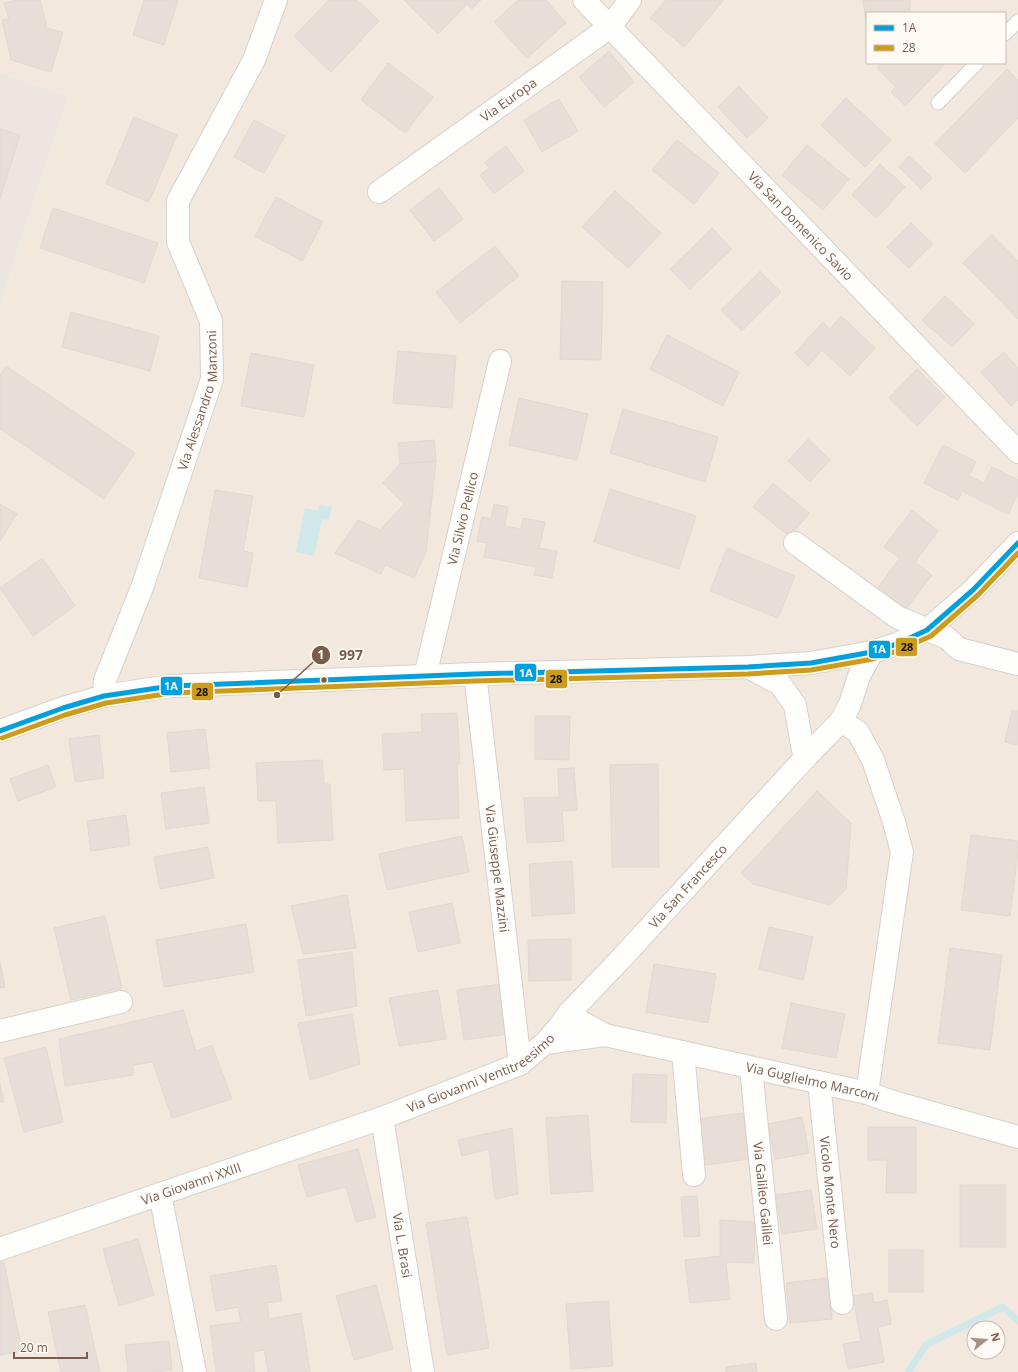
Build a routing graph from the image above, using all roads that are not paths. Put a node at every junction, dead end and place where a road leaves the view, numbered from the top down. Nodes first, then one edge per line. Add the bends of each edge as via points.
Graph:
1 (276, 0) edge
2 (584, 0) edge
3 (630, 0) edge
4 (1018, 21) edge
5 (610, 27) junction
6 (1006, 33) edge
7 (976, 64) edge
8 (938, 103) dead end
9 (379, 192) dead end
10 (500, 361) dead end
11 (1018, 452) edge
12 (795, 543) dead end
13 (1018, 543) edge
14 (927, 630) junction
15 (872, 652) junction
16 (1018, 664) edge
17 (748, 667) junction
18 (475, 674) junction
19 (425, 676) junction
20 (104, 696) junction
21 (841, 721) junction
22 (0, 731) edge
23 (806, 758) junction
24 (122, 1002) dead end
25 (569, 1013) junction
26 (0, 1031) edge
27 (605, 1035) junction
28 (545, 1043) junction
29 (683, 1052) junction
30 (520, 1064) junction
31 (751, 1068) junction
32 (819, 1082) junction
33 (867, 1093) junction
34 (382, 1118) junction
35 (1018, 1137) edge
36 (694, 1175) dead end
37 (160, 1194) junction
38 (0, 1249) edge
39 (842, 1303) dead end
40 (776, 1319) dead end
41 (195, 1372) edge
42 (423, 1372) edge

1 - 20 street, Via Alessandro Manzoni via 254,60 178,201 178,242 211,321 212,379 143,585 105,680
2 - 5 street, Via San Domenico Savio
3 - 5 street, Via Europa
4 - 6 lane
5 - 9 street, Via Europa
5 - 11 street, Via San Domenico Savio
7 - 8 lane
10 - 19 street, Via Silvio Pellico
12 - 14 street via 897,617
13 - 14 street via 973,590
14 - 15 street
14 - 16 street via 947,638 959,649
15 - 17 street via 811,663
15 - 21 street, Via San Francesco via 859,676 850,704
17 - 18 street
17 - 23 street via 780,684 795,705
18 - 19 street
18 - 30 street, Via Giuseppe Mazzini
19 - 20 street via 171,686
20 - 22 street
21 - 23 street, Via San Francesco
21 - 33 street via 858,732 873,760 902,852
23 - 25 street, Via San Francesco
24 - 26 street
25 - 27 street, Via Guglielmo Marconi
25 - 28 street, Via Giovanni Ventitreesimo
27 - 28 street, Via Guglielmo Marconi
27 - 29 street, Via Guglielmo Marconi
28 - 30 street, Via Giovanni Ventitreesimo
29 - 31 street, Via Guglielmo Marconi
29 - 36 street
30 - 34 street, Via Giovanni Ventitreesimo
31 - 32 street, Via Guglielmo Marconi
31 - 40 street, Via Galileo Galilei
32 - 33 street, Via Guglielmo Marconi
32 - 39 street, Vicolo Monte Nero
33 - 35 street, Via Guglielmo Marconi
34 - 37 street, Via Giovanni XXIII
34 - 42 street, Via L. Brasi
37 - 38 street, Via Giovanni XXIII
37 - 41 street

